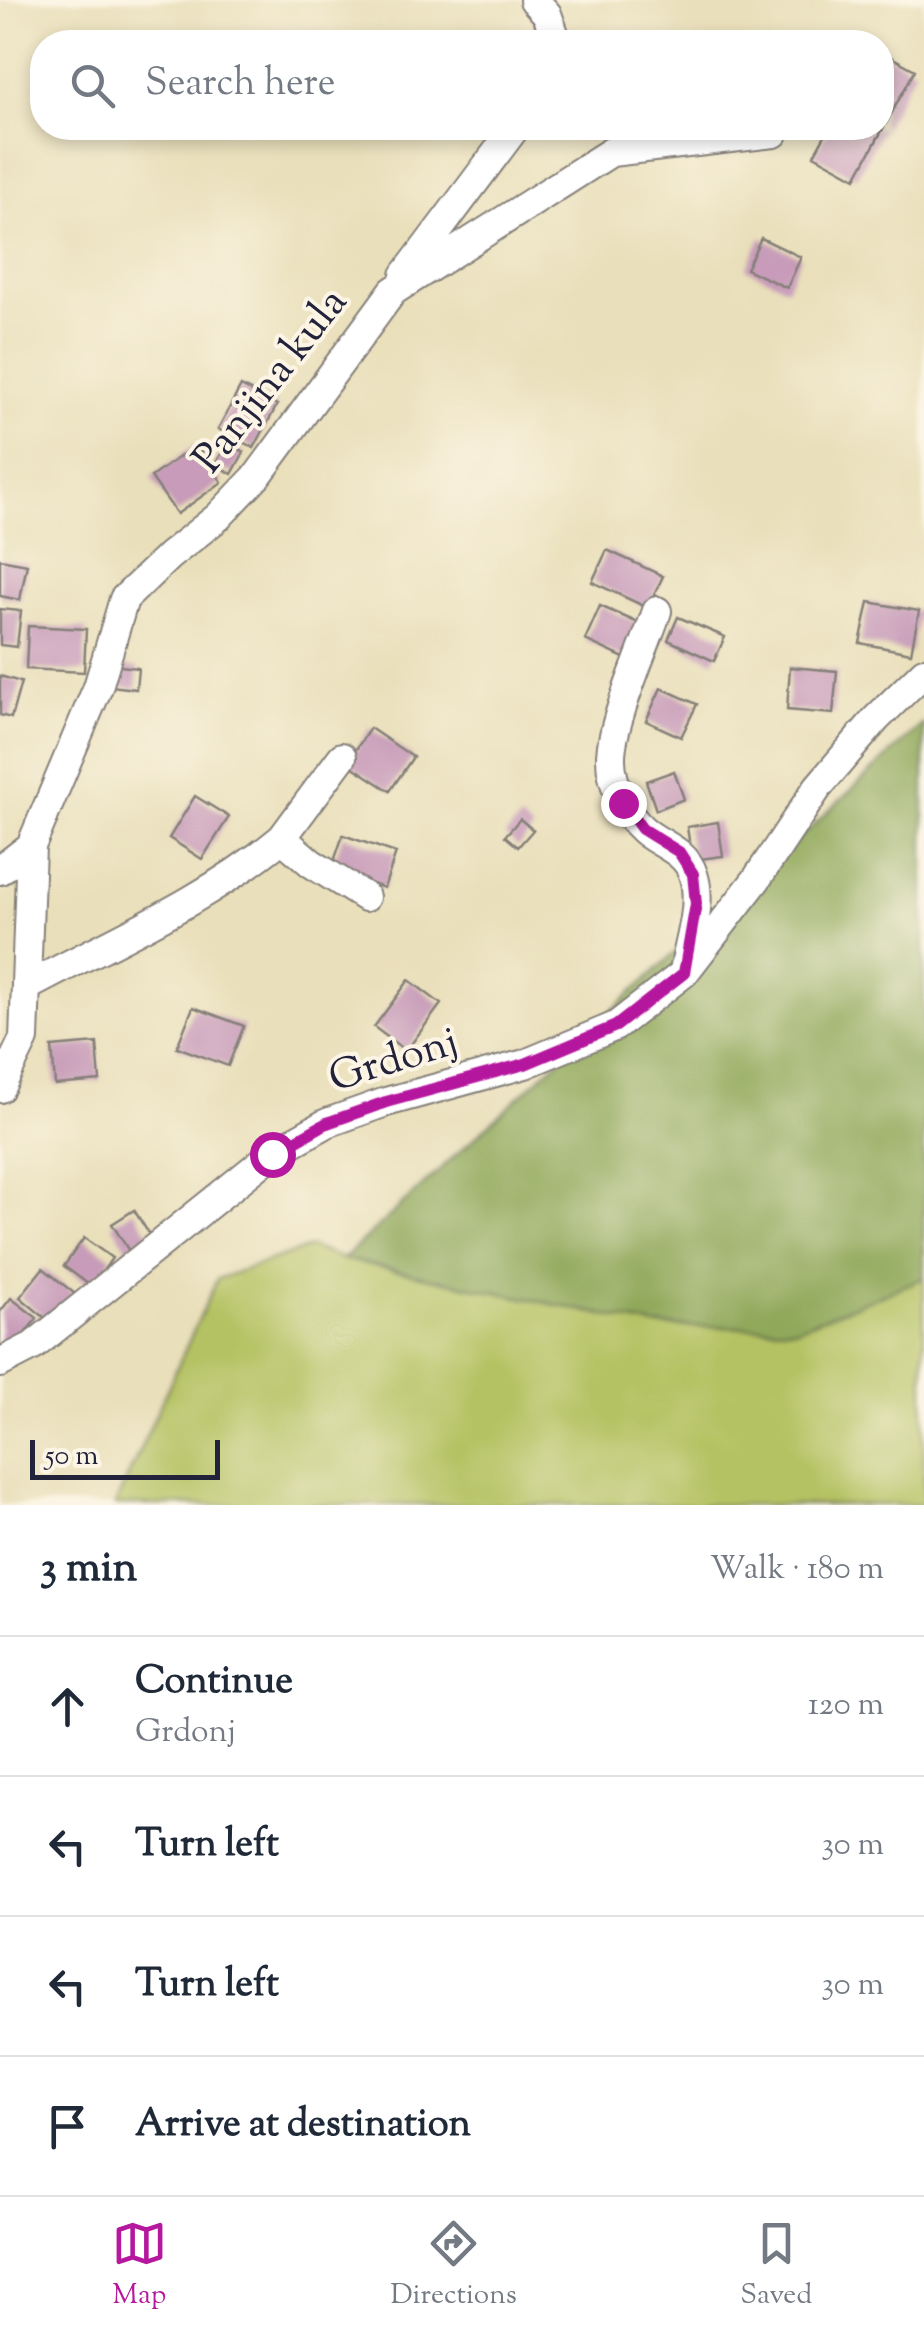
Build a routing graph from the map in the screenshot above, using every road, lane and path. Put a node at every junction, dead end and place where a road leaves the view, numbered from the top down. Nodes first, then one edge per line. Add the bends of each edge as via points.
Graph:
1 (534, 0) edge
2 (553, 30) edge
3 (505, 140) edge
4 (714, 140) edge
5 (393, 291) junction
6 (657, 611) dead end
7 (924, 672) edge
8 (342, 757) dead end
9 (282, 838) junction
10 (31, 846) junction
11 (0, 870) edge
12 (366, 897) dead end
13 (684, 973) junction
14 (28, 986) junction
15 (0, 1088) edge
16 (0, 1363) edge

1 - 2 street
3 - 5 street
4 - 5 street, Panjina kula via 610,152
5 - 10 street, Panjina kula via 258,475 124,599 98,687
6 - 13 street via 610,761 623,803 642,829 679,852 693,874 696,904
7 - 13 street, Grdonj via 818,787
8 - 9 street
9 - 12 street
9 - 14 street via 189,901
10 - 11 street, Panjina kula
10 - 14 street
13 - 16 street, Grdonj via 616,1026 525,1064 386,1102 286,1146 33,1346
14 - 15 street via 24,1039

